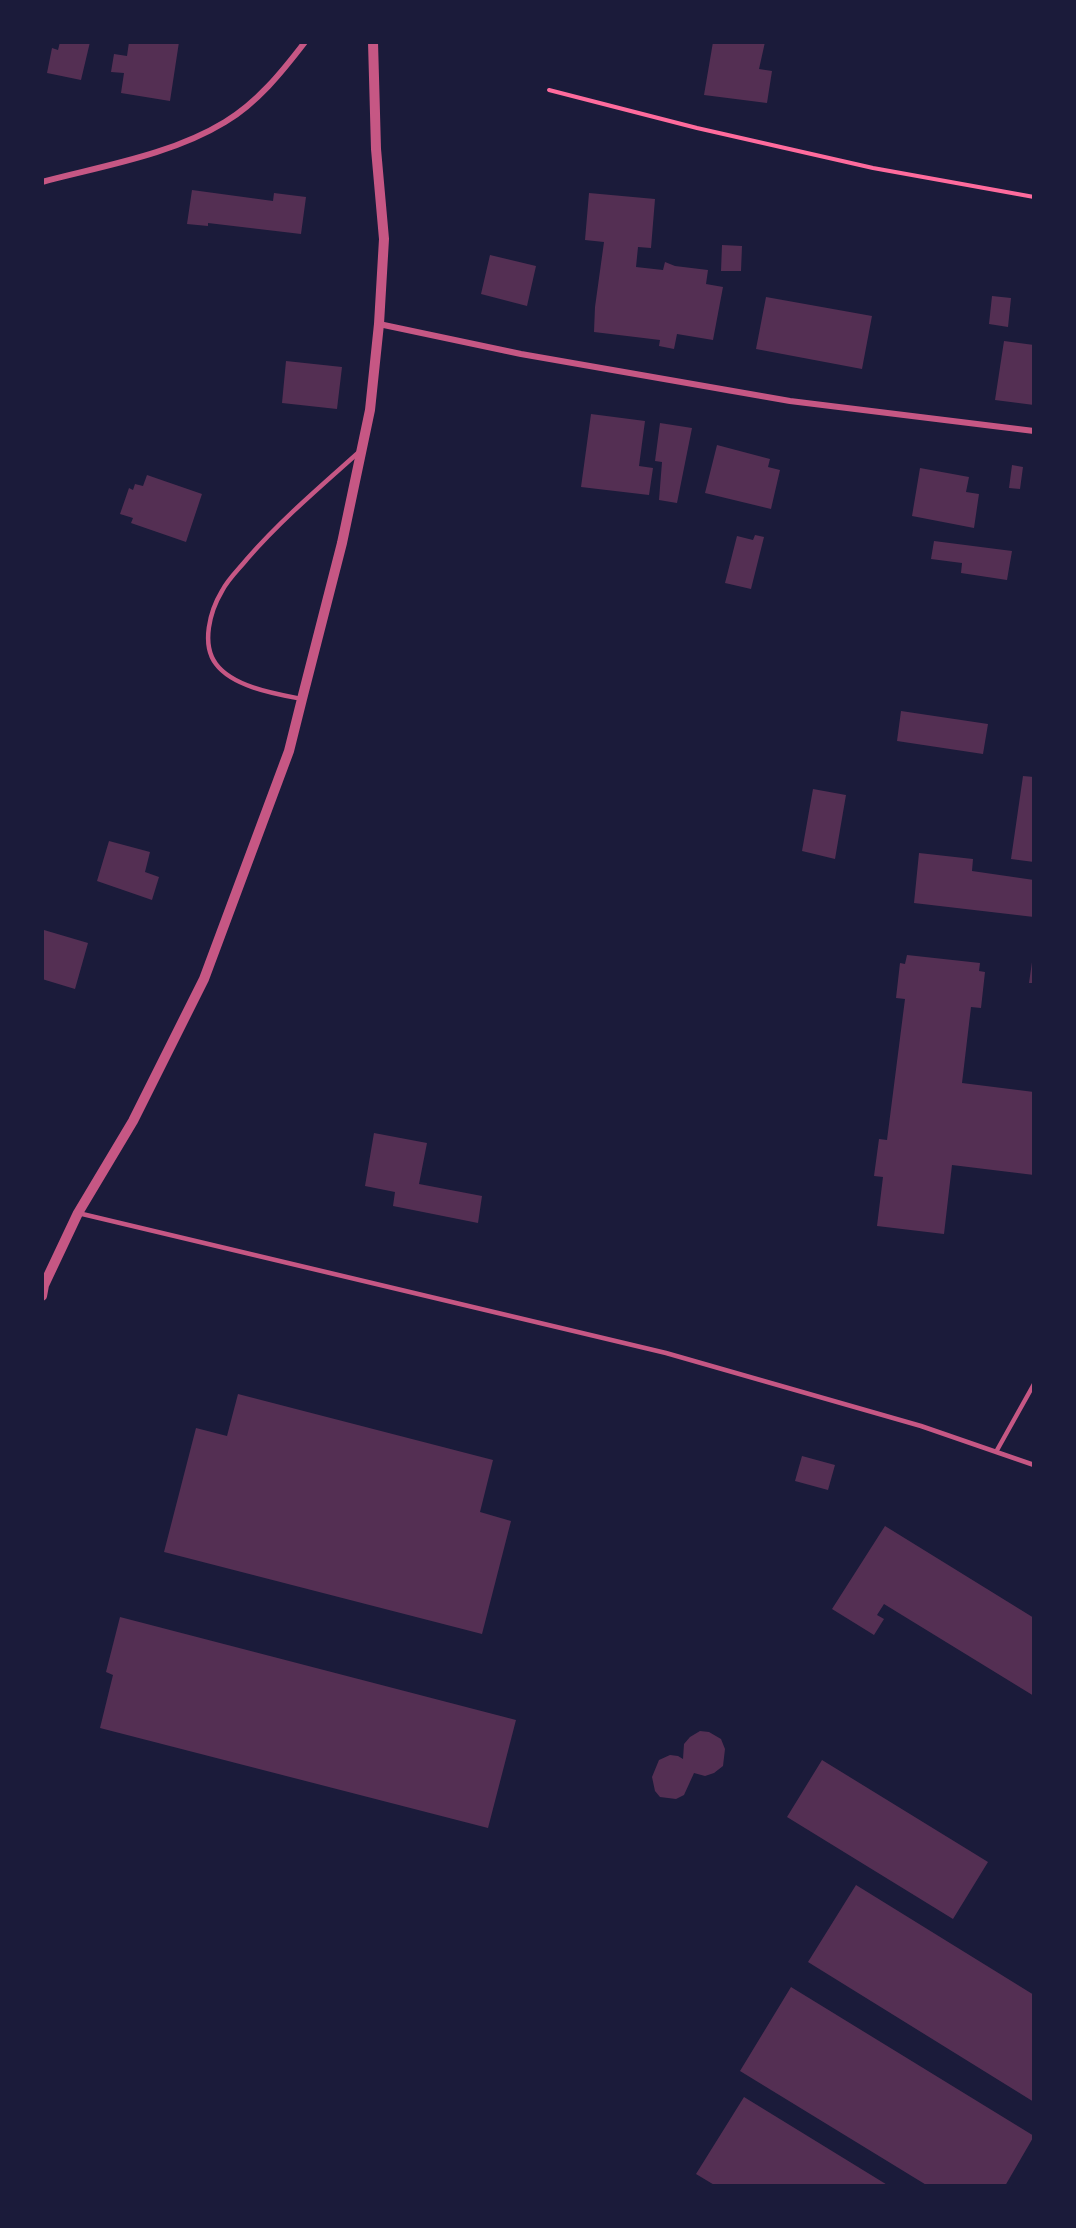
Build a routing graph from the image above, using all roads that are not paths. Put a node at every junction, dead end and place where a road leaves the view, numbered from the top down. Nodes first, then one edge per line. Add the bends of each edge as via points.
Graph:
1 (306, 42) edge
2 (374, 42) edge
3 (42, 182) edge
4 (379, 324) junction
5 (1034, 431) edge
6 (363, 448) junction
7 (303, 699) junction
8 (78, 1213) junction
9 (42, 1296) edge
10 (1034, 1384) edge
11 (996, 1452) junction
12 (1034, 1465) edge

1 - 3 street via 247,106 218,126 180,144
2 - 4 street via 376,149 384,239
4 - 5 street via 521,354 779,399
4 - 6 street
6 - 7 street
6 - 7 lane via 270,533 222,591 211,615 207,648 231,678 271,693
7 - 8 street via 289,751 204,979 133,1121
8 - 9 street
8 - 11 lane via 666,1353 921,1426
10 - 11 lane
11 - 12 lane

